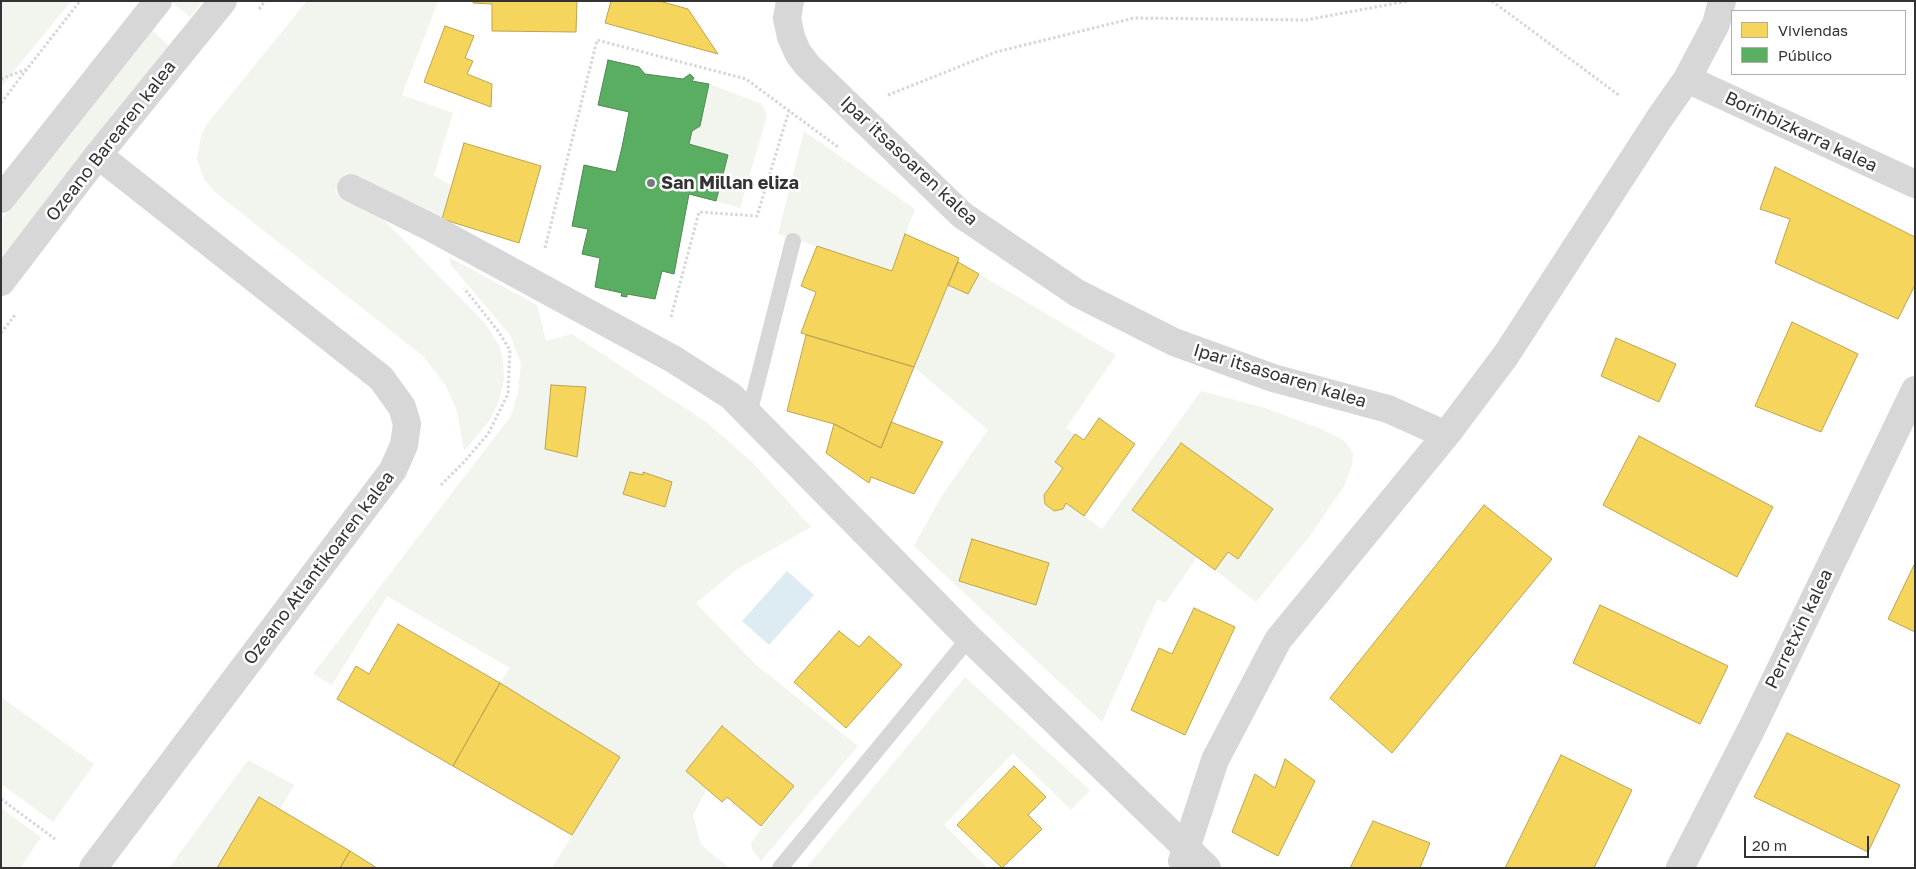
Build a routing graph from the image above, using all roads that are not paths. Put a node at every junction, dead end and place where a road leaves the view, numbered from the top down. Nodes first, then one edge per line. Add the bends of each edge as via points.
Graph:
1 (158, 1) edge
2 (223, 1) edge
3 (1722, 1) edge
4 (789, 10) edge
5 (1688, 79) junction
6 (98, 155) junction
7 (1915, 184) edge
8 (351, 188) dead end
9 (1, 199) edge
10 (793, 241) dead end
11 (1, 282) edge
12 (1915, 390) edge
13 (749, 414) junction
14 (1446, 436) junction
15 (969, 638) junction
16 (1183, 857) edge
17 (93, 868) edge
18 (780, 868) edge
19 (1207, 868) edge
20 (1680, 868) edge

1 - 9 street
2 - 6 street, Ozeano Barearen kalea
3 - 5 street via 1716,24
4 - 14 street, Ipar itsasoaren kalea via 798,52 807,65 962,215 1077,293 1174,342 1273,378 1388,409
5 - 7 street, Borinbizkarra kalea
5 - 14 street via 1506,355
6 - 11 street, Ozeano Barearen kalea
6 - 17 street, Ozeano Atlantikoaren kalea via 381,378 402,407 407,424 404,445 393,470
8 - 13 street via 661,353 731,396
10 - 13 lane
12 - 20 street, Perretxin kalea via 1753,726
13 - 15 street
14 - 16 street via 1278,640 1215,760
15 - 16 street
15 - 18 lane
16 - 19 street

